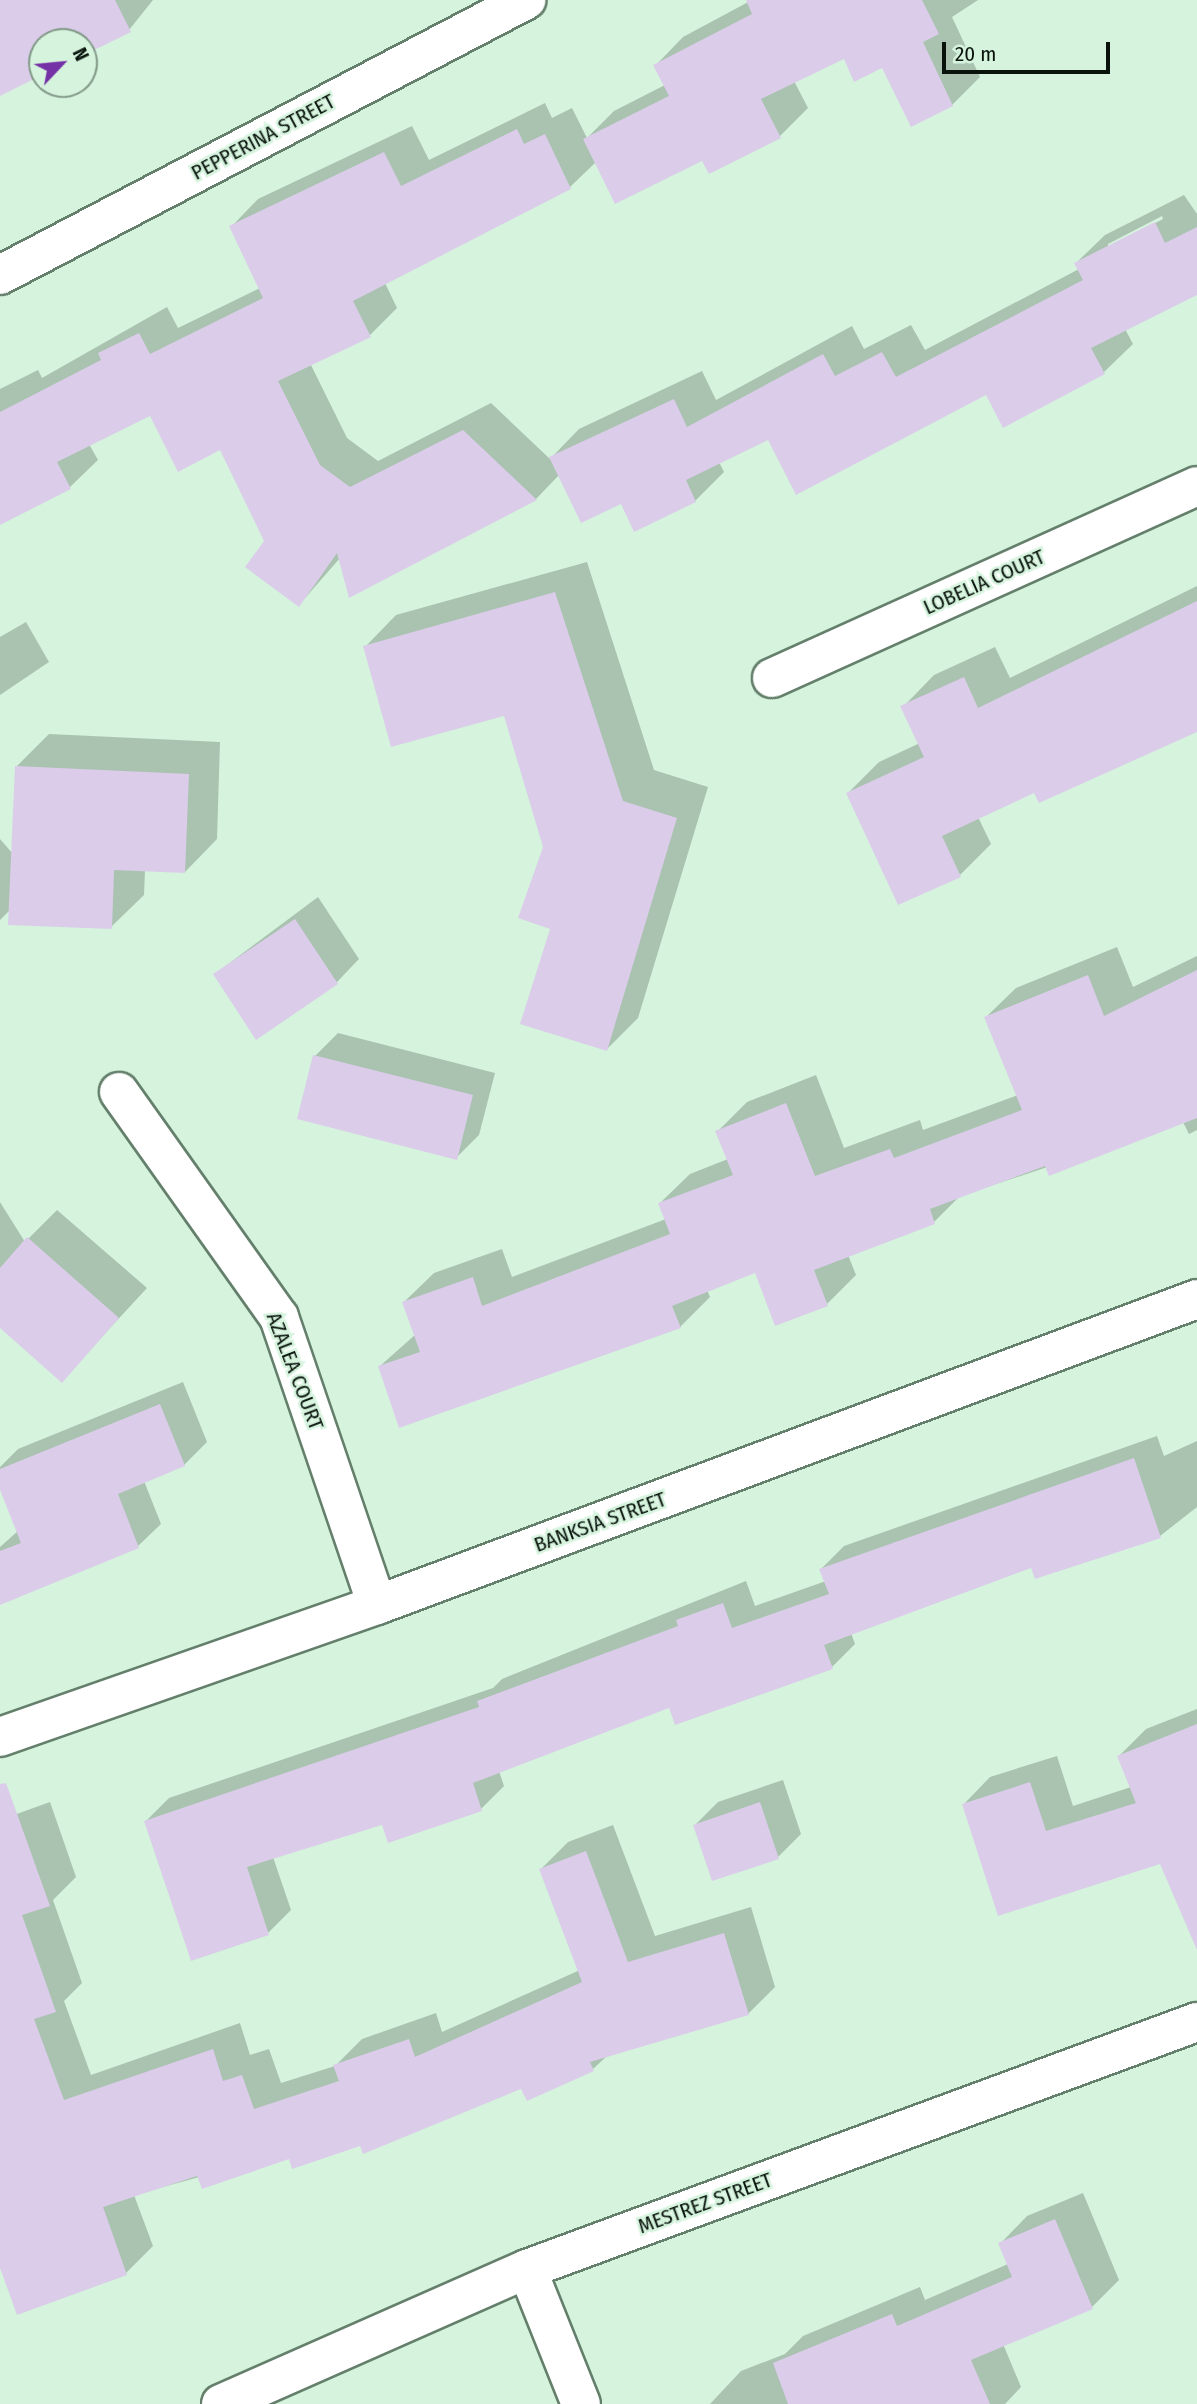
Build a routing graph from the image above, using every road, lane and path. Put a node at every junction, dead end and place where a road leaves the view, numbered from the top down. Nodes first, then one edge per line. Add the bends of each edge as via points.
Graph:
1 (526, 0) edge
2 (0, 275) edge
3 (1197, 486) edge
4 (772, 678) dead end
5 (118, 1092) dead end
6 (1197, 1299) edge
7 (377, 1605) junction
8 (0, 1737) edge
9 (1197, 2022) edge
10 (527, 2269) junction
11 (221, 2404) edge
12 (581, 2404) edge

1 - 2 street, PEPPERINA STREET
3 - 4 street, LOBELIA COURT
5 - 7 street, AZALEA COURT via 279,1317
6 - 7 street, BANKSIA STREET
7 - 8 street, BANKSIA STREET
9 - 10 street, MESTREZ STREET
10 - 11 street, MESTREZ STREET
10 - 12 street

